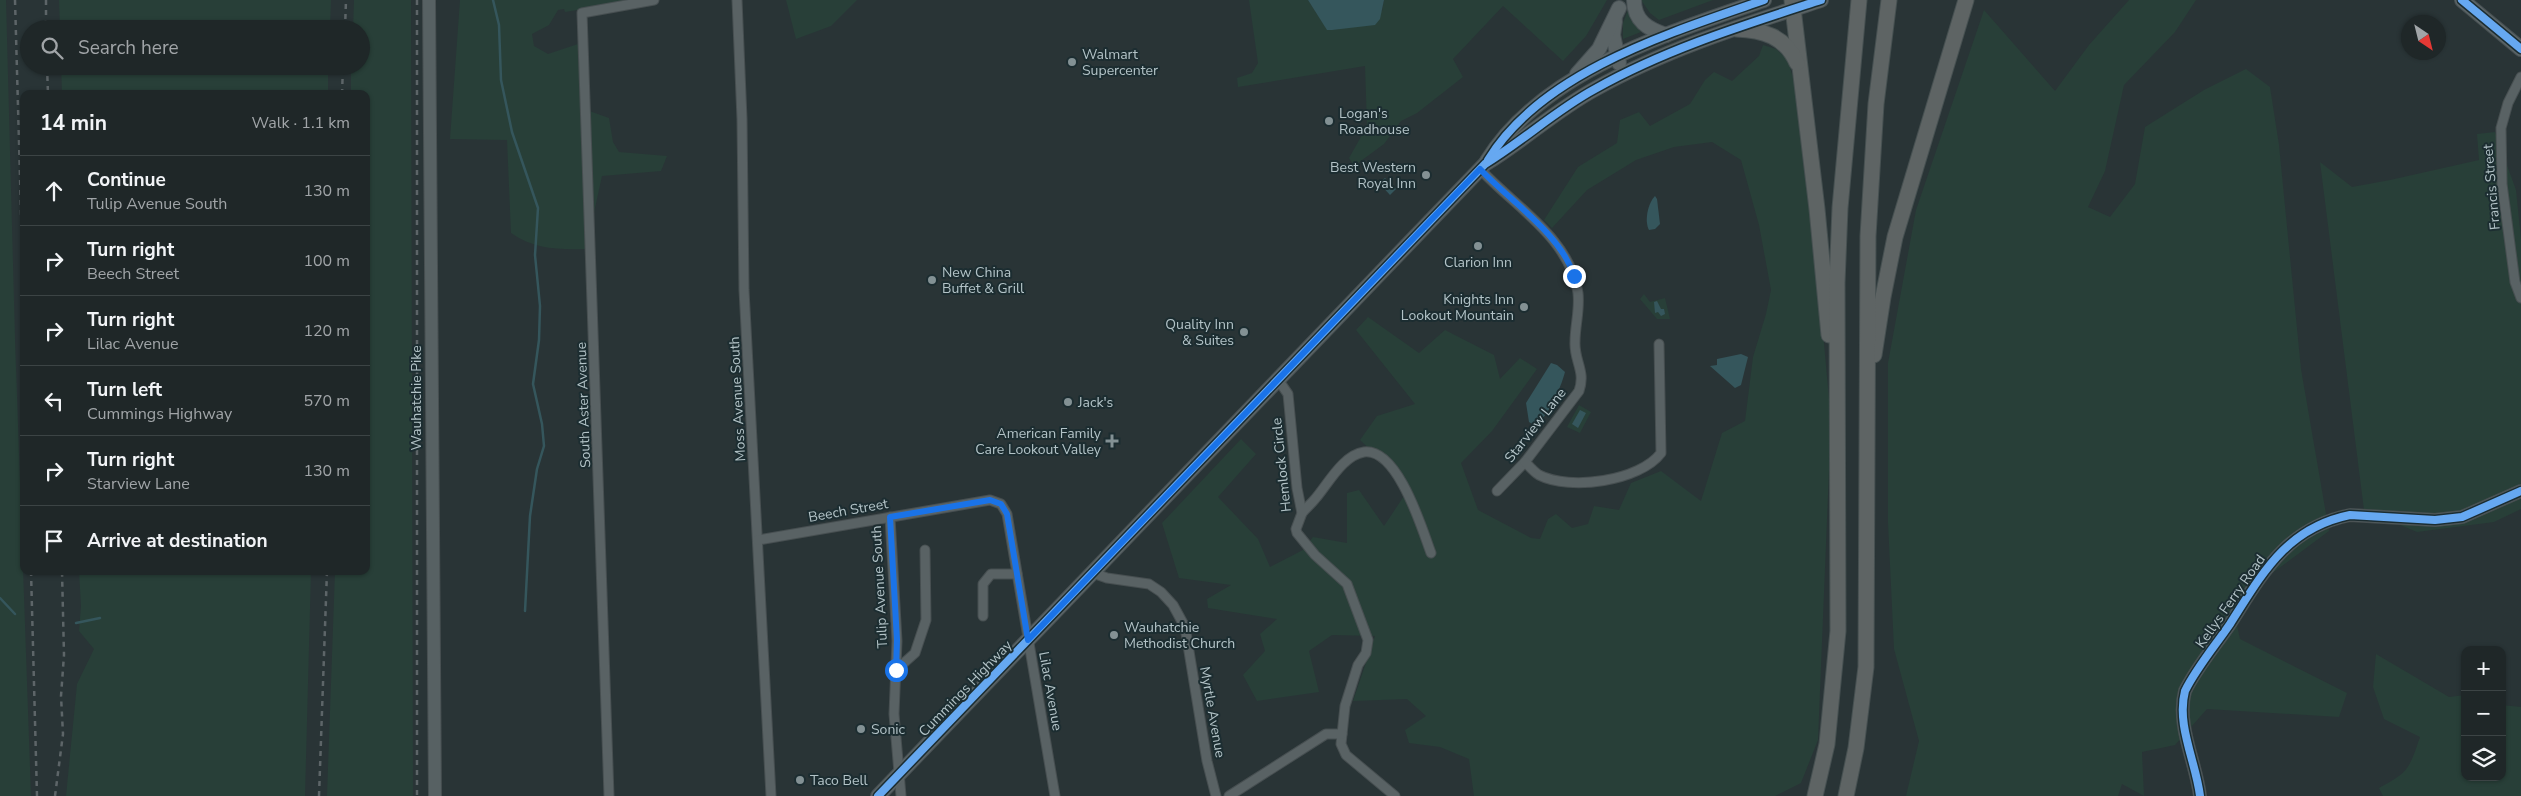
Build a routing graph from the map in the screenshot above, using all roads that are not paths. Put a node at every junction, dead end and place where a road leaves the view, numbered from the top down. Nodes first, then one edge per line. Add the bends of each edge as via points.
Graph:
1 (429, 0) edge
2 (654, 0) edge
3 (737, 0) edge
4 (1634, 0) edge
5 (1764, 0) edge
6 (1821, 0) edge
7 (1966, 0) edge
8 (2462, 0) edge
9 (1889, 3) edge
10 (1621, 4) edge
11 (1793, 4) edge
12 (1859, 4) edge
13 (1736, 28) junction
14 (1666, 35) junction
15 (2521, 49) edge
16 (1616, 57) junction
17 (1800, 71) junction
18 (1624, 73) junction
19 (2521, 77) edge
20 (1568, 85) junction
21 (1483, 166) junction
22 (2521, 298) edge
23 (1659, 344) dead end
24 (1279, 381) junction
25 (1866, 414) junction
26 (1838, 432) junction
27 (1525, 462) junction
28 (1497, 491) dead end
29 (2521, 491) edge
30 (1001, 504) joint
31 (1302, 513) junction
32 (890, 517) junction
33 (758, 540) junction
34 (925, 550) dead end
35 (1431, 553) dead end
36 (1093, 573) junction
37 (1017, 574) junction
38 (984, 616) dead end
39 (1028, 640) junction
40 (896, 670) junction
41 (1342, 734) junction
42 (898, 776) junction
43 (435, 796) edge
44 (609, 796) edge
45 (771, 796) edge
46 (878, 796) edge
47 (901, 796) edge
48 (1054, 796) edge
49 (1216, 796) edge
50 (1229, 796) edge
51 (1395, 796) edge
52 (1815, 796) edge
53 (1846, 796) edge
54 (2200, 796) edge

1 - 43 street, Wauhatchie Pike
2 - 44 street, South Aster Avenue via 582,13
3 - 33 street, Moss Avenue South via 744,288
4 - 14 main road via 1634,11 1645,26
5 - 14 main road, Cummings Highway
6 - 11 main road, Cummings Highway
7 - 25 highway via 1895,237
8 - 15 main road
9 - 25 highway via 1876,104 1868,236
10 - 16 main road via 1613,35
10 - 20 main road via 1599,49
11 - 13 main road, Cummings Highway
11 - 17 highway
12 - 26 highway via 1840,208
13 - 17 highway via 1771,34 1792,52
13 - 18 main road, Cummings Highway via 1680,47
14 - 16 main road, Cummings Highway
16 - 18 main road
16 - 20 main road, Cummings Highway
17 - 26 highway
18 - 21 main road, Cummings Highway via 1593,90
19 - 22 street, Francis Street via 2508,103 2501,128 2502,184 2515,282
20 - 21 main road, Cummings Highway via 1507,131
21 - 24 main road, Cummings Highway
21 - 27 street, Starview Lane via 1562,250 1570,264 1578,293 1579,313 1574,344 1583,380 1579,390
23 - 27 street via 1661,453 1654,463 1636,472 1588,483 1572,483 1538,474
24 - 31 street, Hemlock Circle via 1288,394
24 - 36 main road, Cummings Highway
25 - 53 highway via 1866,667 1856,748
26 - 52 highway via 1838,631 1827,744
27 - 28 street, Starview Lane
29 - 54 street, Kellys Ferry Road via 2462,517 2435,520 2340,517 2316,525 2287,544 2249,592 2185,691 2182,709
30 - 32 street, Beech Street via 990,500
30 - 37 street, Lilac Avenue via 1007,514
31 - 35 street via 1343,465 1365,451 1382,457 1396,474 1413,503
31 - 41 street, Hemlock Circle via 1297,533 1314,555 1347,584 1368,640 1366,653 1348,692
32 - 33 street, Beech Street
32 - 40 street, Tulip Avenue South
33 - 45 street, Moss Avenue South
34 - 40 street via 926,620 915,653
36 - 39 main road, Cummings Highway
36 - 49 street, Myrtle Avenue via 1149,584 1173,605 1185,626 1207,761
37 - 38 street via 991,574 983,584
37 - 39 street, Lilac Avenue
39 - 42 main road, Cummings Highway
39 - 48 street, Lilac Avenue
40 - 42 street, Tulip Avenue South via 894,714
41 - 50 street via 1326,734
41 - 51 street, Hemlock Circle via 1341,744 1346,755
42 - 46 main road, Cummings Highway
42 - 47 street, Tulip Avenue South

